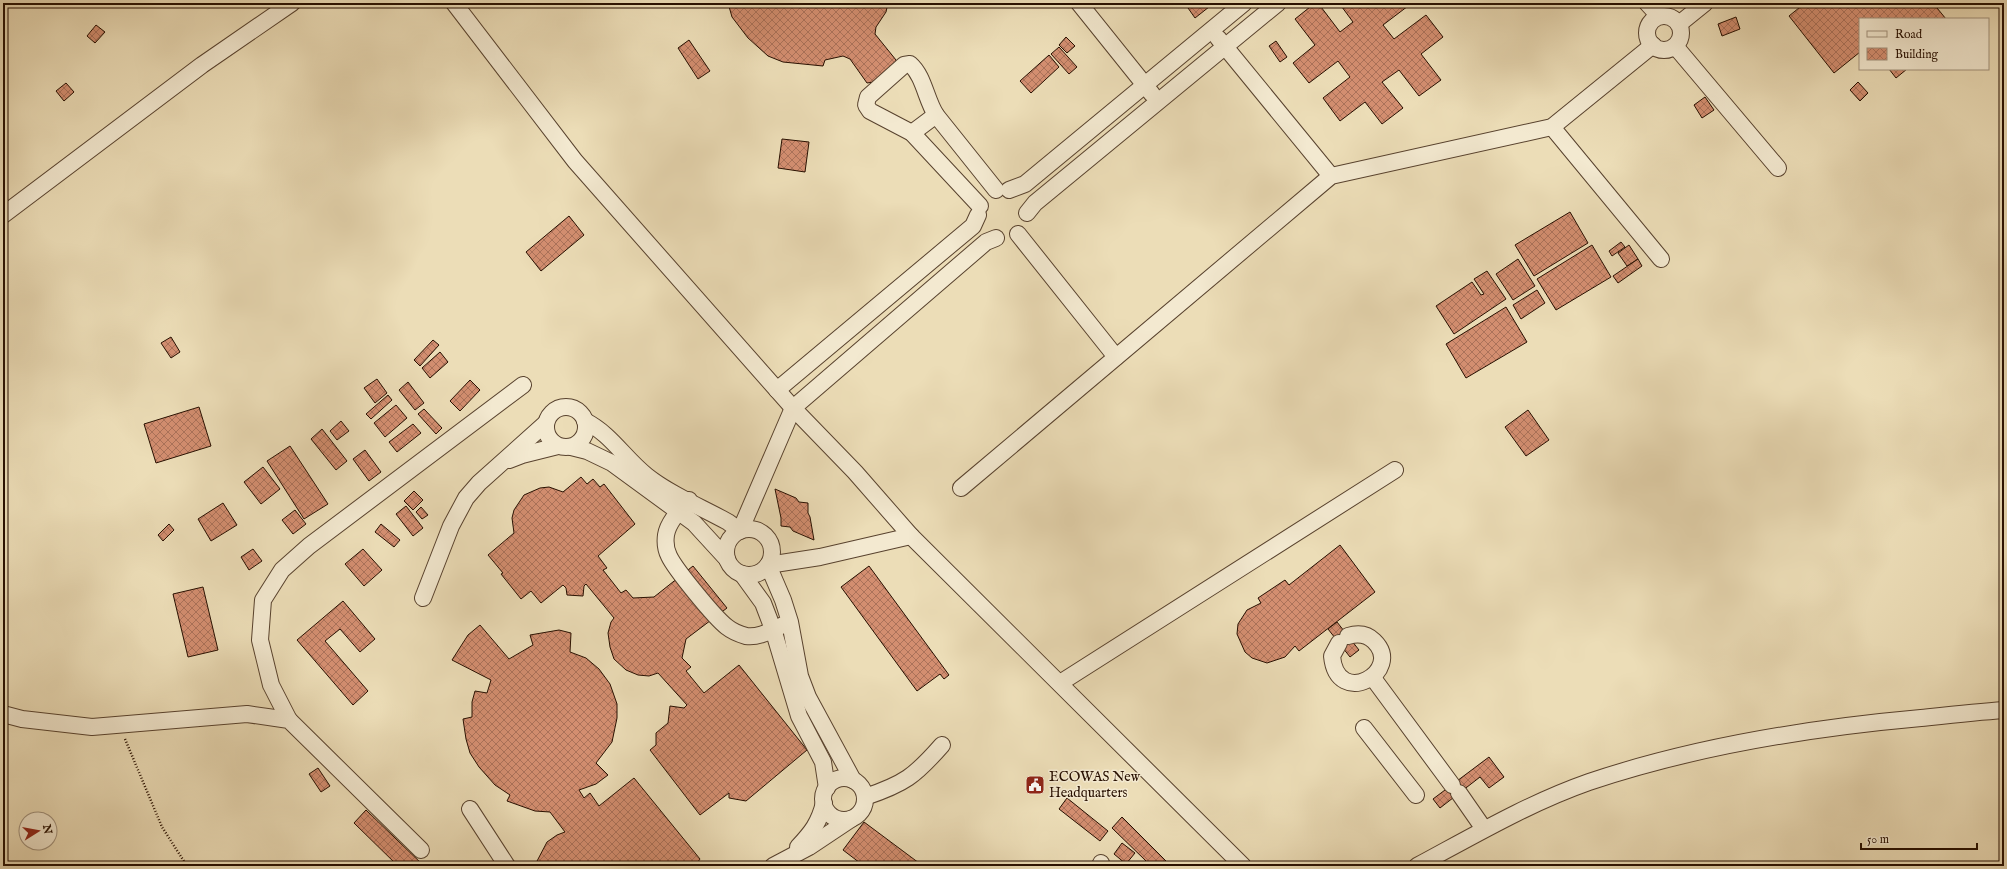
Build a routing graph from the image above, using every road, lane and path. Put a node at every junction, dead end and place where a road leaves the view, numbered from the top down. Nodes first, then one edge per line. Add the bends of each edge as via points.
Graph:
1 (292, 3) edge
2 (454, 3) edge
3 (1079, 3) edge
4 (1244, 3) edge
5 (1278, 3) edge
6 (1647, 3) edge
7 (1705, 3) edge
8 (1659, 16) junction
9 (1679, 24) junction
10 (1212, 30) junction
11 (1653, 45) junction
12 (1224, 46) junction
13 (1675, 46) junction
14 (1145, 85) junction
15 (1157, 101) junction
16 (936, 115) junction
17 (1552, 127) junction
18 (912, 133) junction
19 (1778, 168) dead end
20 (1331, 176) junction
21 (1003, 190) junction
22 (979, 210) junction
23 (1027, 213) junction
24 (3, 215) edge
25 (1018, 234) junction
26 (996, 238) junction
27 (1661, 259) dead end
28 (1116, 357) junction
29 (523, 385) dead end
30 (777, 390) junction
31 (793, 408) junction
32 (585, 421) junction
33 (546, 423) junction
34 (564, 446) junction
35 (504, 462) junction
36 (1395, 470) dead end
37 (961, 488) dead end
38 (684, 506) junction
39 (740, 531) junction
40 (911, 536) junction
41 (727, 559) junction
42 (768, 565) junction
43 (742, 574) junction
44 (423, 598) dead end
45 (790, 622) junction
46 (773, 629) junction
47 (1373, 678) junction
48 (1060, 683) junction
49 (2004, 710) edge
50 (3, 714) edge
51 (289, 720) junction
52 (120, 725) junction
53 (1364, 728) dead end
54 (942, 744) dead end
55 (853, 780) junction
56 (826, 795) junction
57 (1416, 795) dead end
58 (865, 796) junction
59 (470, 809) dead end
60 (851, 819) junction
61 (1484, 829) junction
62 (421, 850) dead end
63 (787, 858) junction
64 (187, 866) edge
65 (507, 866) edge
66 (773, 866) edge
67 (1243, 866) edge
68 (1417, 866) edge

1 - 24 street via 196,70
2 - 30 street via 575,161
3 - 14 street
4 - 10 street
5 - 12 street
6 - 8 street
7 - 9 street
8 - 9 street via 1671,17
8 - 11 street via 1648,29
9 - 13 street via 1681,36
10 - 12 street
10 - 14 street
11 - 13 street via 1664,50
11 - 17 street
12 - 15 street
12 - 20 street
13 - 19 street
14 - 15 street
14 - 21 street via 1024,184
15 - 23 street via 1035,203
16 - 18 street
16 - 18 street via 916,69 910,64 904,65 868,97 866,105 870,111
16 - 21 street
17 - 20 street
17 - 27 street
18 - 22 street
20 - 28 street
21 - 22 street via 988,195
21 - 23 street via 1022,199
22 - 26 street via 983,230
22 - 30 street via 973,226
23 - 25 street via 1023,228
25 - 26 street via 1003,239
25 - 28 street
26 - 31 street via 986,242
28 - 37 street
29 - 51 street via 309,546 282,570 263,600 260,640 271,685
30 - 31 street
31 - 39 street
31 - 40 street via 855,472
32 - 33 street via 578,411 565,407 553,412
32 - 34 street via 586,428 582,440
32 - 38 street via 603,432 633,464
33 - 34 street via 548,437
33 - 35 street
34 - 35 street via 522,455
34 - 38 street via 587,451 612,463
35 - 44 street via 466,498
36 - 48 street
38 - 39 street
38 - 41 street
38 - 46 street via 666,535 669,557 716,616 734,632 756,636
39 - 41 street via 727,546
39 - 42 street via 754,529 767,537 772,551
40 - 42 street via 820,557
40 - 48 street
41 - 43 street via 736,571
42 - 43 street via 757,574
42 - 45 street
43 - 46 street via 763,603
45 - 46 street
45 - 55 street via 800,676 808,697
46 - 56 street via 799,716 823,762
47 - 47 street via 1357,684 1342,678 1335,668 1332,656 1344,640 1361,634 1379,648 1381,664
47 - 61 street
48 - 67 street
49 - 61 street via 1879,722 1782,735 1654,763 1589,782
50 - 52 street via 22,719 92,727
51 - 52 street via 247,714
51 - 62 street
52 - 64 path via 162,827
53 - 57 street
54 - 58 street via 923,766 904,781
55 - 56 street via 836,780
55 - 58 street
56 - 60 street via 831,815 837,819
56 - 63 street via 820,818 810,834
58 - 60 street via 862,810
59 - 65 street
60 - 63 street
61 - 68 street
63 - 66 street

